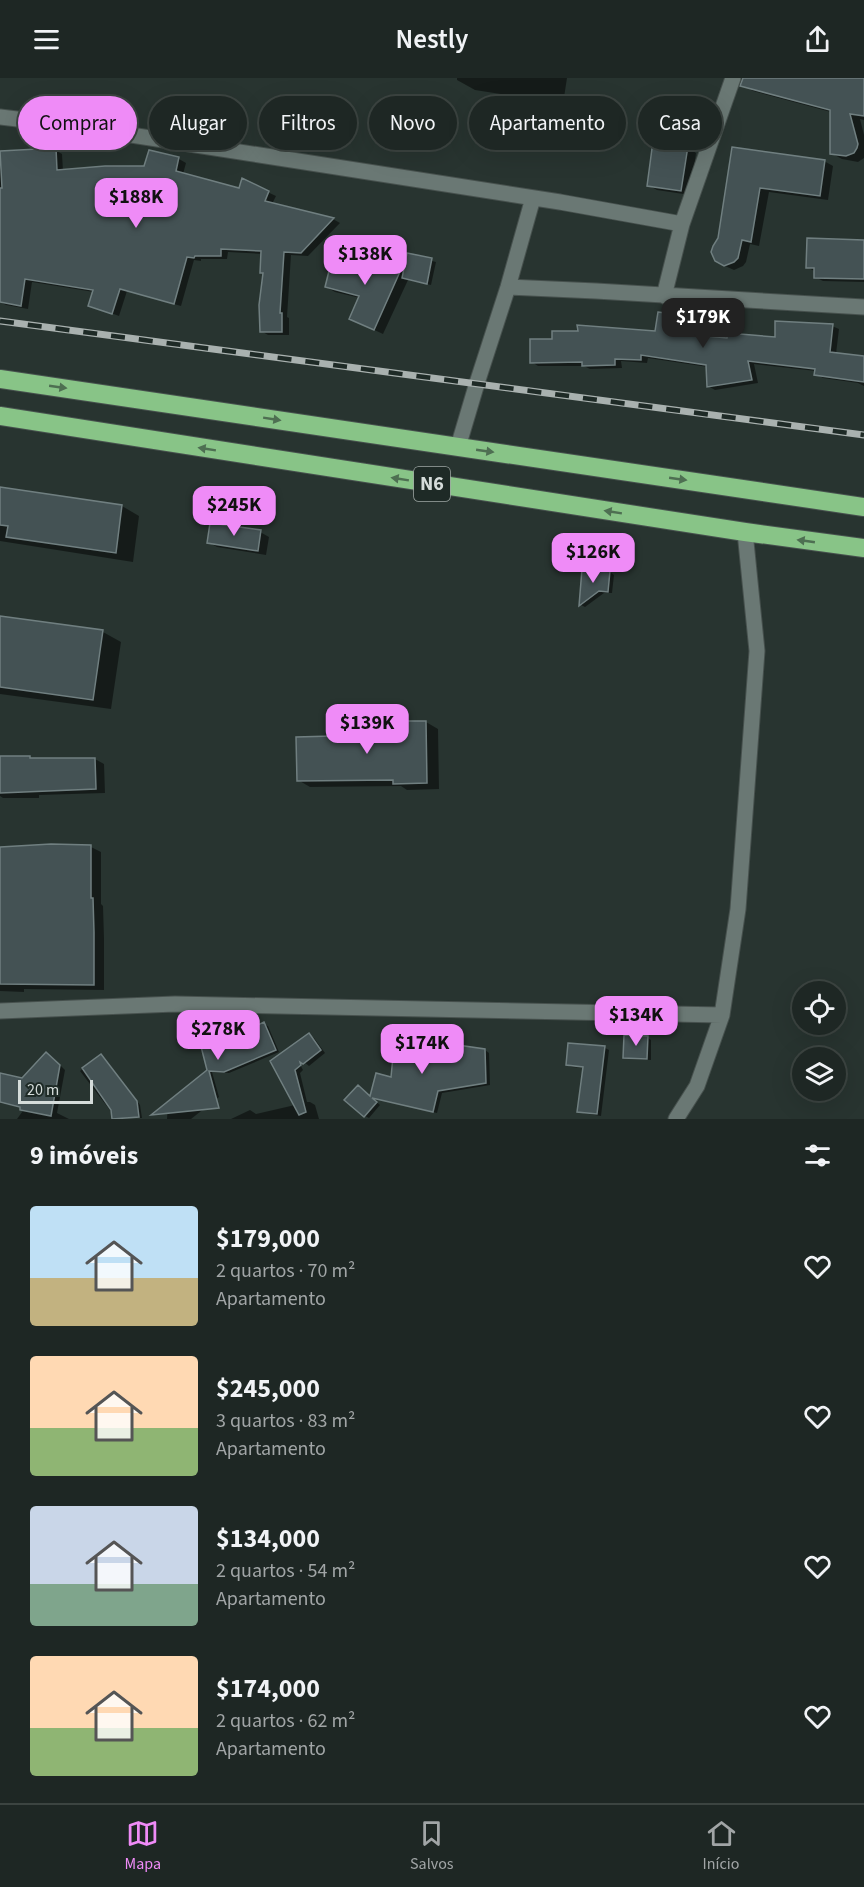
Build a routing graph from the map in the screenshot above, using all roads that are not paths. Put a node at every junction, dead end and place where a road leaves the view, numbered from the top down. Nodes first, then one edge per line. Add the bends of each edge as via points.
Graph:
1 (733, 78) edge
2 (0, 117) edge
3 (533, 198) junction
4 (682, 224) junction
5 (508, 287) junction
6 (664, 296) junction
7 (864, 307) edge
8 (0, 379) edge
9 (0, 416) edge
10 (458, 447) junction
11 (864, 507) edge
12 (745, 532) junction
13 (864, 548) edge
14 (0, 1011) edge
15 (722, 1015) junction
16 (676, 1119) edge

1 - 4 street
2 - 3 street
3 - 4 street
3 - 5 street
4 - 6 street
5 - 6 street
5 - 10 street
6 - 7 street
8 -> 10 highway, N6
12 -> 9 highway, N6
10 -> 11 highway, N6
13 -> 12 highway, N6
12 - 15 street via 757,651 738,909
14 - 15 street via 175,1004
15 - 16 street via 698,1086

